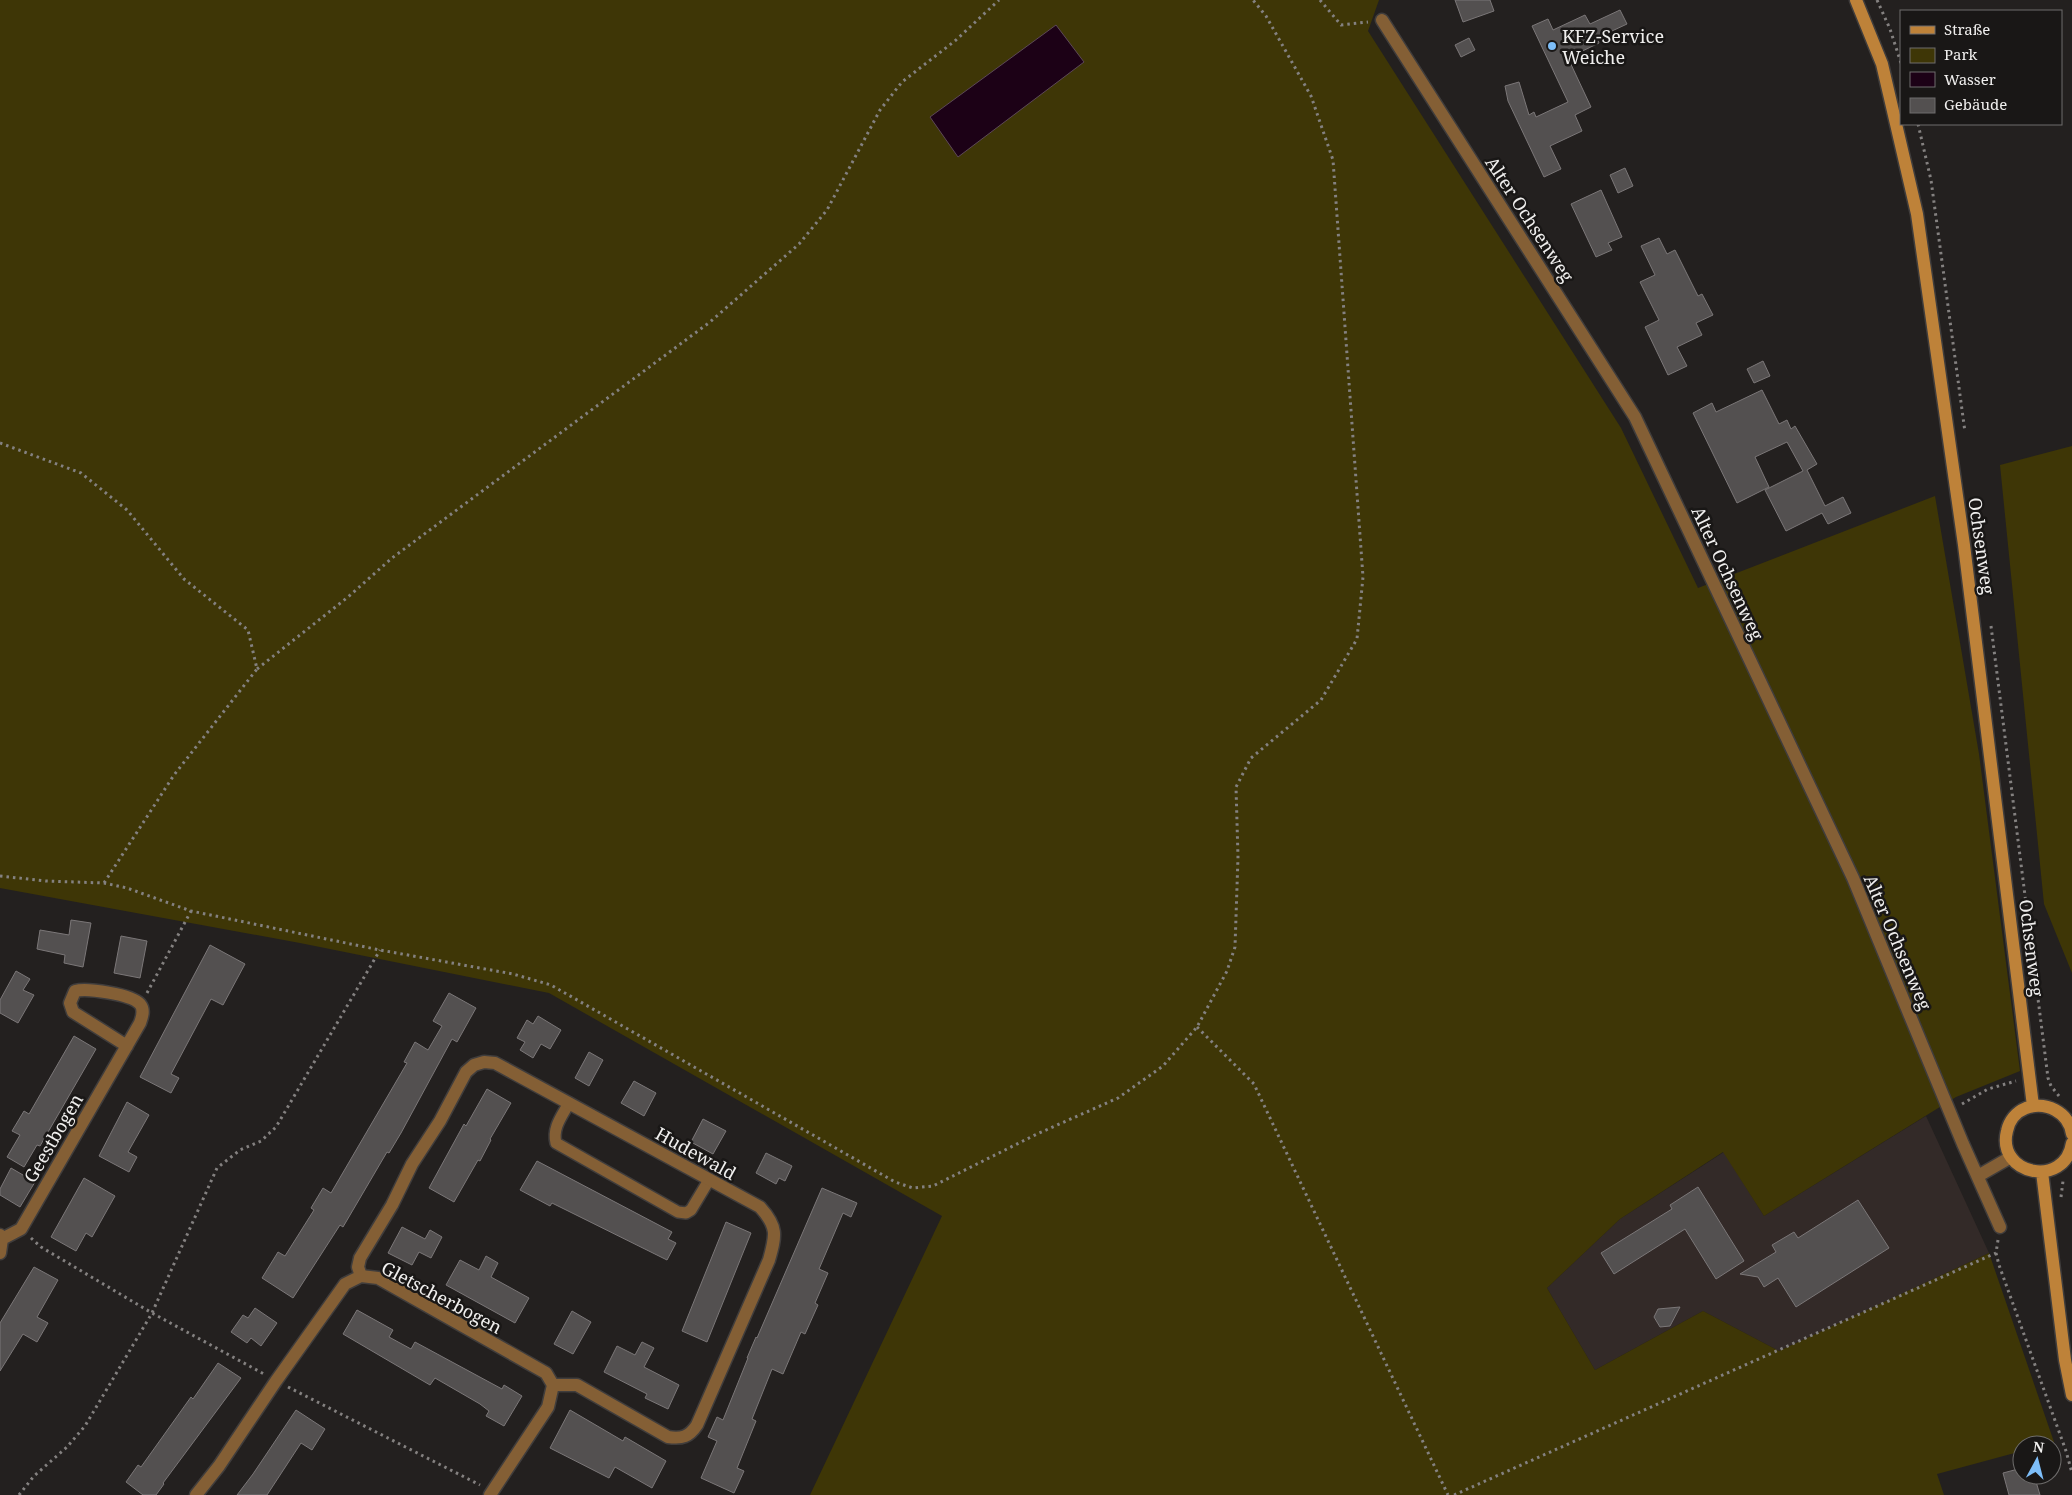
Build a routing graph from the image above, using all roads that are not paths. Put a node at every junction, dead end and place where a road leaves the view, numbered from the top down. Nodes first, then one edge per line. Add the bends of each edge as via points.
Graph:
1 (1856, 0) edge
2 (1382, 20) road end
3 (127, 1046) junction
4 (569, 1103) junction
5 (2033, 1106) junction
6 (2066, 1115) edge
7 (2072, 1134) edge
8 (2072, 1147) edge
9 (2011, 1158) junction
10 (2042, 1172) junction
11 (1978, 1176) junction
12 (709, 1180) junction
13 (2000, 1227) road end
14 (1, 1237) edge
15 (0, 1253) edge
16 (361, 1276) junction
17 (553, 1385) junction
18 (2072, 1395) edge
19 (491, 1493) edge
20 (196, 1495) edge

1 - 5 main road, Ochsenweg via 1882,64 1917,214 1964,545
2 - 11 street, Alter Ochsenweg via 1635,417 1853,878
3 - 3 street, Geestbogen via 140,1024 141,1005 129,998 84,989 74,991 70,1003 73,1012
3 - 14 street, Geestbogen via 21,1229
4 - 12 street, Hudewald
4 - 12 lane via 556,1126 556,1143 678,1212 691,1210
4 - 16 street, Hudewald via 495,1063 474,1065 466,1072 366,1246 358,1267
5 - 6 main road via 2052,1108
5 - 9 main road via 2014,1116 2008,1126 2007,1147
6 - 7 main road
8 - 10 main road via 2060,1165
9 - 10 main road via 2024,1169
9 - 11 street
10 - 18 main road
11 - 13 street, Alter Ochsenweg
12 - 17 street, Hudewald via 760,1207 770,1219 774,1240 765,1268 691,1434 685,1438 668,1437 577,1385
14 - 15 street
16 - 17 street, Gletscherbogen via 378,1278 546,1374
16 - 20 street, Gletscherbogen via 345,1284
17 - 19 street via 548,1407

